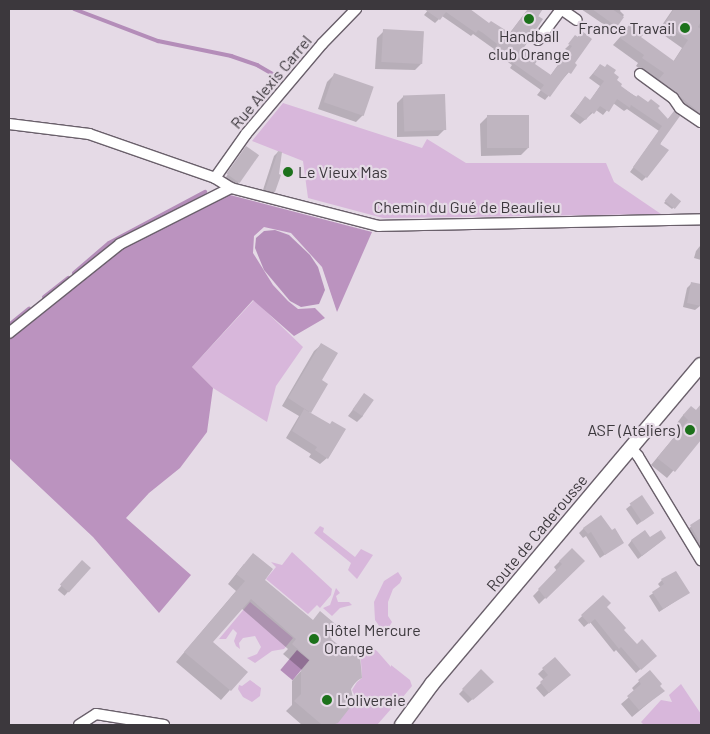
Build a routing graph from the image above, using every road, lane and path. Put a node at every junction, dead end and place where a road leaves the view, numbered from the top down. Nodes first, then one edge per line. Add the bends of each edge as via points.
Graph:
1 (356, 9) edge
2 (561, 9) edge
3 (577, 20) dead end
4 (538, 40) dead end
5 (640, 74) dead end
6 (701, 122) edge
7 (9, 124) edge
8 (215, 178) junction
9 (230, 188) junction
10 (701, 219) edge
11 (9, 332) edge
12 (701, 365) edge
13 (631, 448) junction
14 (701, 560) edge
15 (79, 725) edge
16 (164, 725) edge
17 (402, 725) edge

1 - 8 street, Rue Alexis Carrel via 246,134
2 - 3 street
2 - 4 street
5 - 6 street
7 - 8 street, Chemin du Gué de Beaulieu via 89,134
8 - 9 street, Chemin du Gué de Beaulieu
9 - 10 street, Chemin du Gué de Beaulieu via 379,226
9 - 11 street via 120,244
12 - 13 main road, Route de Caderousse
13 - 14 street
13 - 17 main road, Route de Caderousse via 432,684
15 - 16 street via 96,714

